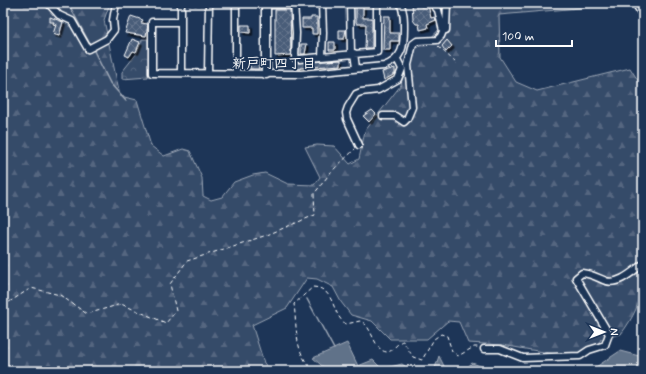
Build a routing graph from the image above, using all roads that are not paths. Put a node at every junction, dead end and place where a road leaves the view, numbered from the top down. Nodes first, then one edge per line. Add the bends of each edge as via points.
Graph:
1 (48, 3) edge
2 (116, 3) edge
3 (322, 3) edge
4 (350, 3) edge
5 (377, 3) edge
6 (400, 3) edge
7 (432, 3) edge
8 (447, 3) edge
9 (638, 3) edge
10 (181, 4) edge
11 (209, 4) edge
12 (236, 4) edge
13 (266, 4) edge
14 (294, 4) edge
15 (643, 11) edge
16 (181, 22) junction
17 (443, 31) junction
18 (352, 53) junction
19 (322, 57) junction
20 (397, 59) junction
21 (356, 68) junction
22 (181, 73) junction
23 (208, 73) junction
24 (236, 74) junction
25 (266, 74) junction
26 (383, 116) dead end
27 (359, 145) road end
28 (643, 264) edge
29 (484, 349) road end

1 - 2 street via 59,15 72,21 88,49 107,39 114,30
3 - 19 street
4 - 18 street
5 - 18 street via 377,52
6 - 20 street via 404,13 404,44
7 - 17 street via 438,10
8 - 17 street via 446,30
9 - 15 highway
10 - 16 street
11 - 23 street
12 - 24 street
13 - 14 street
13 - 25 street
14 - 19 street via 295,58
16 - 22 street
16 - 22 street via 152,22 152,73
17 - 26 street via 437,40 417,41 413,44 408,65 412,107 407,119 404,122 395,116
18 - 19 street
18 - 21 street
20 - 21 street via 384,66
20 - 27 street via 402,69 398,79 378,90 356,94 346,110 347,119
21 - 25 street via 301,74
22 - 23 street
23 - 24 street
24 - 25 street
28 - 29 street via 619,281 608,282 591,273 582,273 576,278 609,334 605,345 580,356 523,358 500,349

